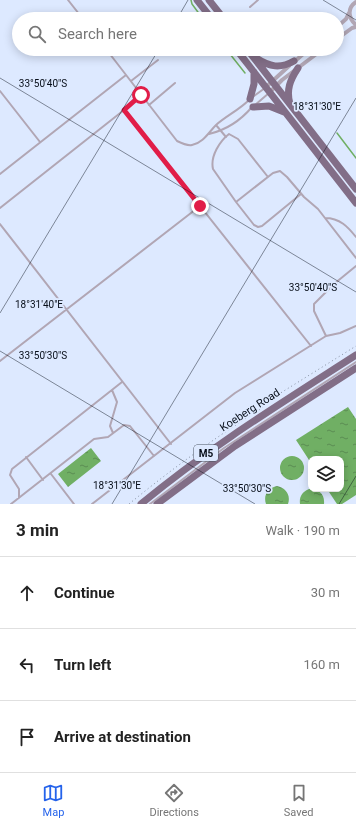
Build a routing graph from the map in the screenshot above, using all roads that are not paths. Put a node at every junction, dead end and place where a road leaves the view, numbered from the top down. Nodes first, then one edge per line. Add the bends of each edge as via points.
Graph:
1 (68, 0) edge
2 (197, 0) edge
3 (209, 0) edge
4 (258, 0) edge
5 (350, 0) edge
6 (356, 2) edge
7 (250, 7) dead end
8 (351, 7) junction
9 (77, 12) edge
10 (206, 12) edge
11 (218, 12) edge
12 (349, 13) junction
13 (344, 21) edge
14 (356, 26) edge
15 (344, 34) edge
16 (111, 56) edge
17 (241, 56) edge
18 (252, 56) joint
19 (303, 56) edge
20 (311, 56) edge
21 (158, 60) dead end
22 (296, 65) junction
23 (254, 72) junction
24 (126, 75) junction
25 (131, 81) junction
26 (175, 83) dead end
27 (274, 84) junction
28 (268, 90) junction
29 (0, 91) edge
30 (141, 95) junction
31 (250, 99) junction
32 (149, 105) junction
33 (291, 106) junction
34 (253, 107) junction
35 (124, 110) junction
36 (287, 115) junction
37 (216, 125) junction
38 (221, 132) junction
39 (208, 135) junction
40 (226, 137) junction
41 (40, 142) junction
42 (0, 174) edge
43 (268, 177) junction
44 (356, 189) edge
45 (301, 194) junction
46 (236, 202) junction
47 (356, 204) edge
48 (200, 206) junction
49 (0, 208) edge
50 (325, 218) junction
51 (0, 225) edge
52 (356, 237) edge
53 (356, 258) edge
54 (356, 266) edge
55 (67, 310) junction
56 (356, 326) edge
57 (326, 336) junction
58 (311, 346) junction
59 (356, 355) edge
60 (0, 361) edge
61 (356, 362) edge
62 (356, 368) edge
63 (122, 381) junction
64 (111, 390) junction
65 (113, 434) junction
66 (171, 444) junction
67 (154, 456) junction
68 (26, 457) junction
69 (51, 474) junction
70 (42, 480) junction
71 (19, 498) junction
72 (11, 504) edge
73 (74, 504) edge
74 (92, 504) edge
75 (141, 504) edge
76 (150, 504) edge
77 (157, 504) edge

1 - 9 lane
2 - 10 main road
3 - 11 main road
4 - 7 lane
5 - 8 street
6 - 8 street
8 - 12 street
12 - 13 street
12 - 14 street
14 - 15 street
16 - 24 lane
17 - 23 main road
18 - 22 main road via 275,67
18 - 27 main road
19 - 22 street
20 - 22 street
21 - 25 lane
22 - 27 street
22 - 27 street
22 - 33 main road via 288,88
23 - 28 main road
23 - 31 main road via 254,86
24 - 25 lane
24 - 41 lane
25 - 30 lane
26 - 32 lane
27 - 28 street
27 - 28 street
27 - 33 main road
28 - 31 lane
28 - 34 lane
28 - 36 main road
29 - 41 lane
30 - 32 lane
30 - 35 lane
31 - 37 lane
32 - 39 lane via 180,143 192,145
33 - 44 main road
34 - 36 main road via 269,106
34 - 38 lane
35 - 48 lane
35 - 49 lane
36 - 47 main road
37 - 38 lane
37 - 39 lane
38 - 39 lane
38 - 40 lane
40 - 43 lane via 231,134 238,139
40 - 46 lane via 219,144 212,167
41 - 42 lane
43 - 45 lane via 280,171
43 - 46 lane
45 - 46 lane via 260,227 254,225
45 - 50 lane
48 - 55 lane
48 - 58 lane
50 - 52 lane via 333,218 343,223
50 - 53 lane
51 - 55 lane
54 - 57 lane via 314,304 314,311
55 - 60 lane
55 - 63 lane
56 - 57 lane
57 - 58 lane
58 - 66 lane via 235,393
59 - 75 main road, Koeberg Road / M5 via 222,442
61 - 76 lane via 224,448
62 - 77 main road, Koeberg Road / M5 via 235,446
63 - 64 lane
63 - 66 lane
64 - 65 lane via 117,402 110,426
64 - 68 lane
65 - 67 lane via 124,425 130,426
65 - 69 lane via 94,439
66 - 67 lane
67 - 74 lane
68 - 70 lane
68 - 71 lane via 10,473 19,489
69 - 70 lane
69 - 73 lane
70 - 71 lane
71 - 72 lane

